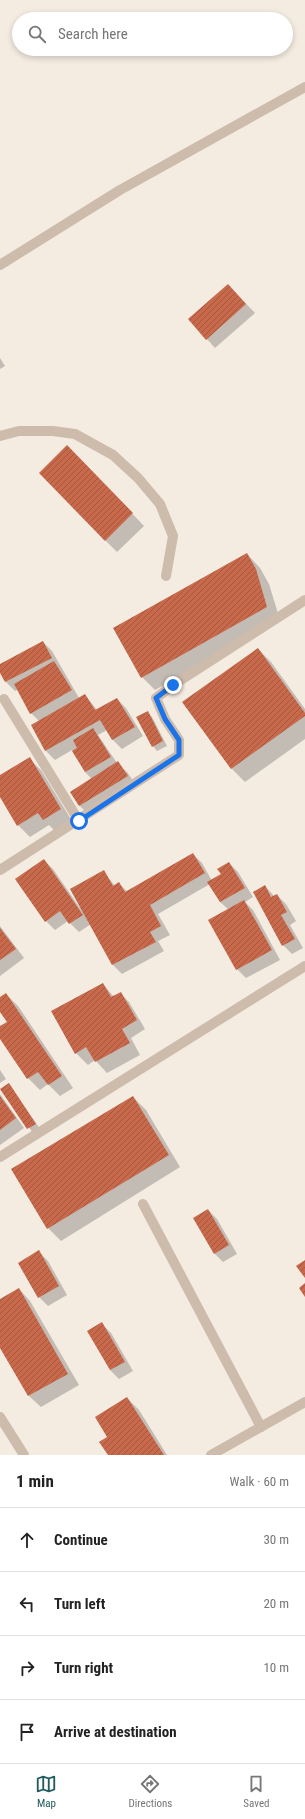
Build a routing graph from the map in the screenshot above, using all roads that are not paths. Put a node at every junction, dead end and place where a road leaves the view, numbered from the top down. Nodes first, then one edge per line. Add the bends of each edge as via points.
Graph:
1 (305, 87) edge
2 (0, 265) edge
3 (0, 436) edge
4 (166, 576) dead end
5 (305, 600) edge
6 (4, 699) dead end
7 (79, 821) junction
8 (0, 870) edge
9 (305, 966) edge
10 (0, 1156) edge
11 (143, 1204) dead end
12 (305, 1402) edge
13 (0, 1417) edge
14 (261, 1427) junction
15 (24, 1455) edge
16 (211, 1455) edge

1 - 2 street via 120,190
3 - 4 street via 20,431 75,434 113,455 138,478 160,504 174,536
5 - 7 street via 156,698 165,719 179,740 179,755
6 - 7 street
7 - 8 street
9 - 10 street
11 - 14 street
12 - 14 street
13 - 15 street
14 - 16 street

